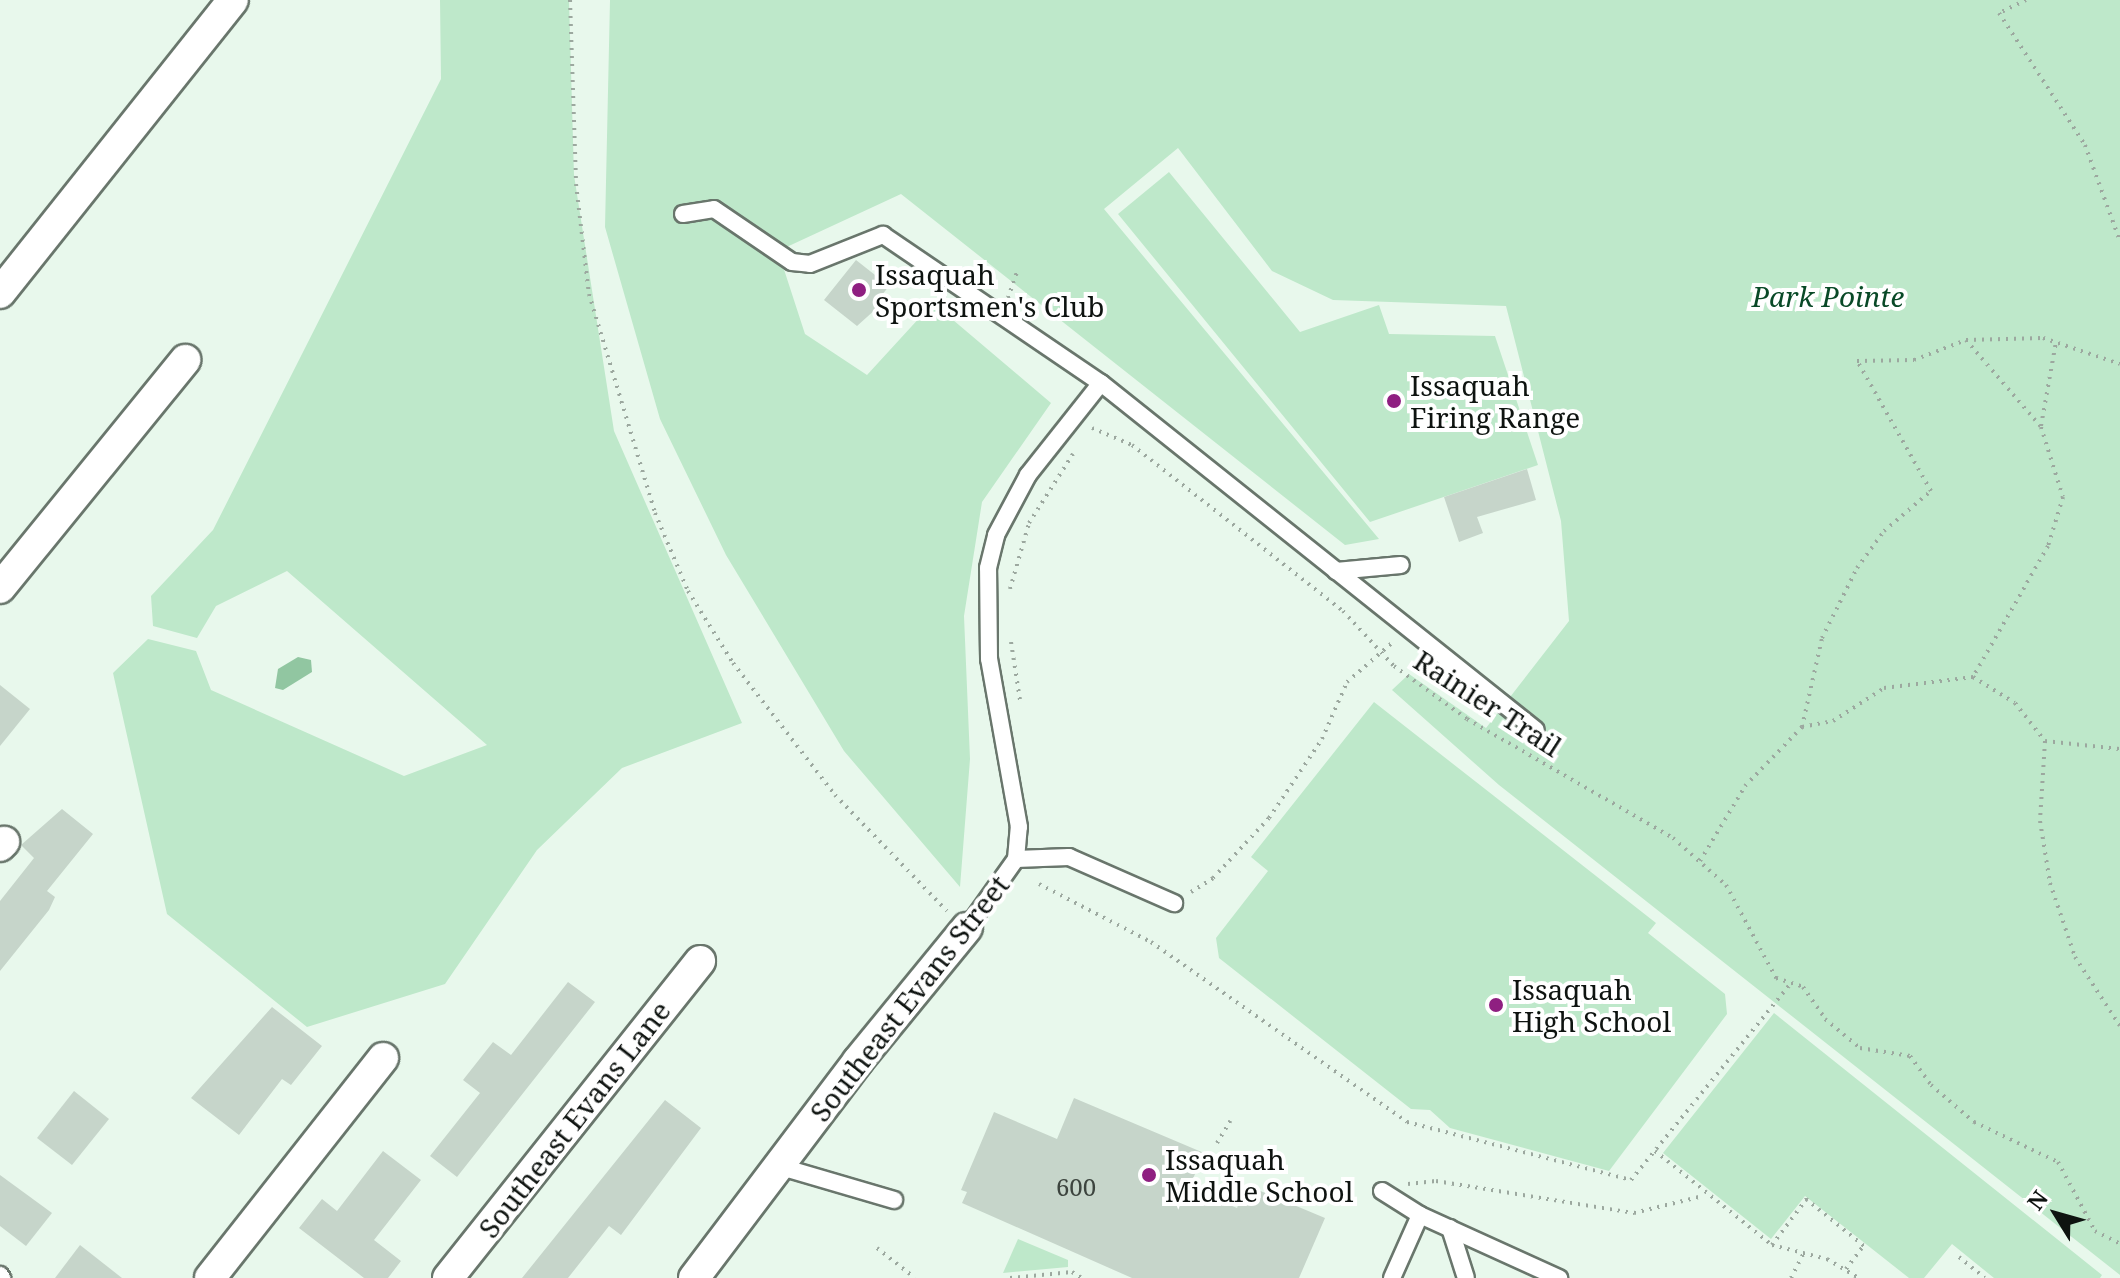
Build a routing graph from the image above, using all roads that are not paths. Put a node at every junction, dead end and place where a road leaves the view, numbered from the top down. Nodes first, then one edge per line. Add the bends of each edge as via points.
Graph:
1 (233, 0) edge
2 (683, 214) dead end
3 (0, 293) edge
4 (185, 360) dead end
5 (1101, 383) junction
6 (1401, 565) dead end
7 (1336, 571) junction
8 (0, 588) edge
9 (1536, 730) dead end
10 (1016, 859) junction
11 (1174, 903) road end
12 (967, 928) joint
13 (700, 961) dead end
14 (383, 1058) dead end
15 (778, 1166) junction
16 (1382, 1191) dead end
17 (894, 1200) dead end
18 (1420, 1215) junction
19 (1450, 1228) junction
20 (210, 1278) edge
21 (448, 1278) edge
22 (694, 1278) edge
23 (1392, 1278) edge
24 (1466, 1278) edge
25 (1559, 1278) edge

1 - 3 street
2 - 5 lane via 714,209 792,262 810,264 883,235
4 - 8 street
5 - 7 lane
5 - 10 lane, Southeast Evans Street via 1006,510 988,568 989,659 1015,790
6 - 7 lane
7 - 9 lane
10 - 11 lane via 1069,857
10 - 12 lane, Southeast Evans Street
12 - 15 street, Southeast Evans Street
13 - 21 street, Southeast Evans Lane
14 - 20 street
15 - 17 lane
15 - 22 street, Southeast Evans Street
16 - 18 lane
18 - 19 lane
18 - 23 lane
19 - 24 lane
19 - 25 lane

